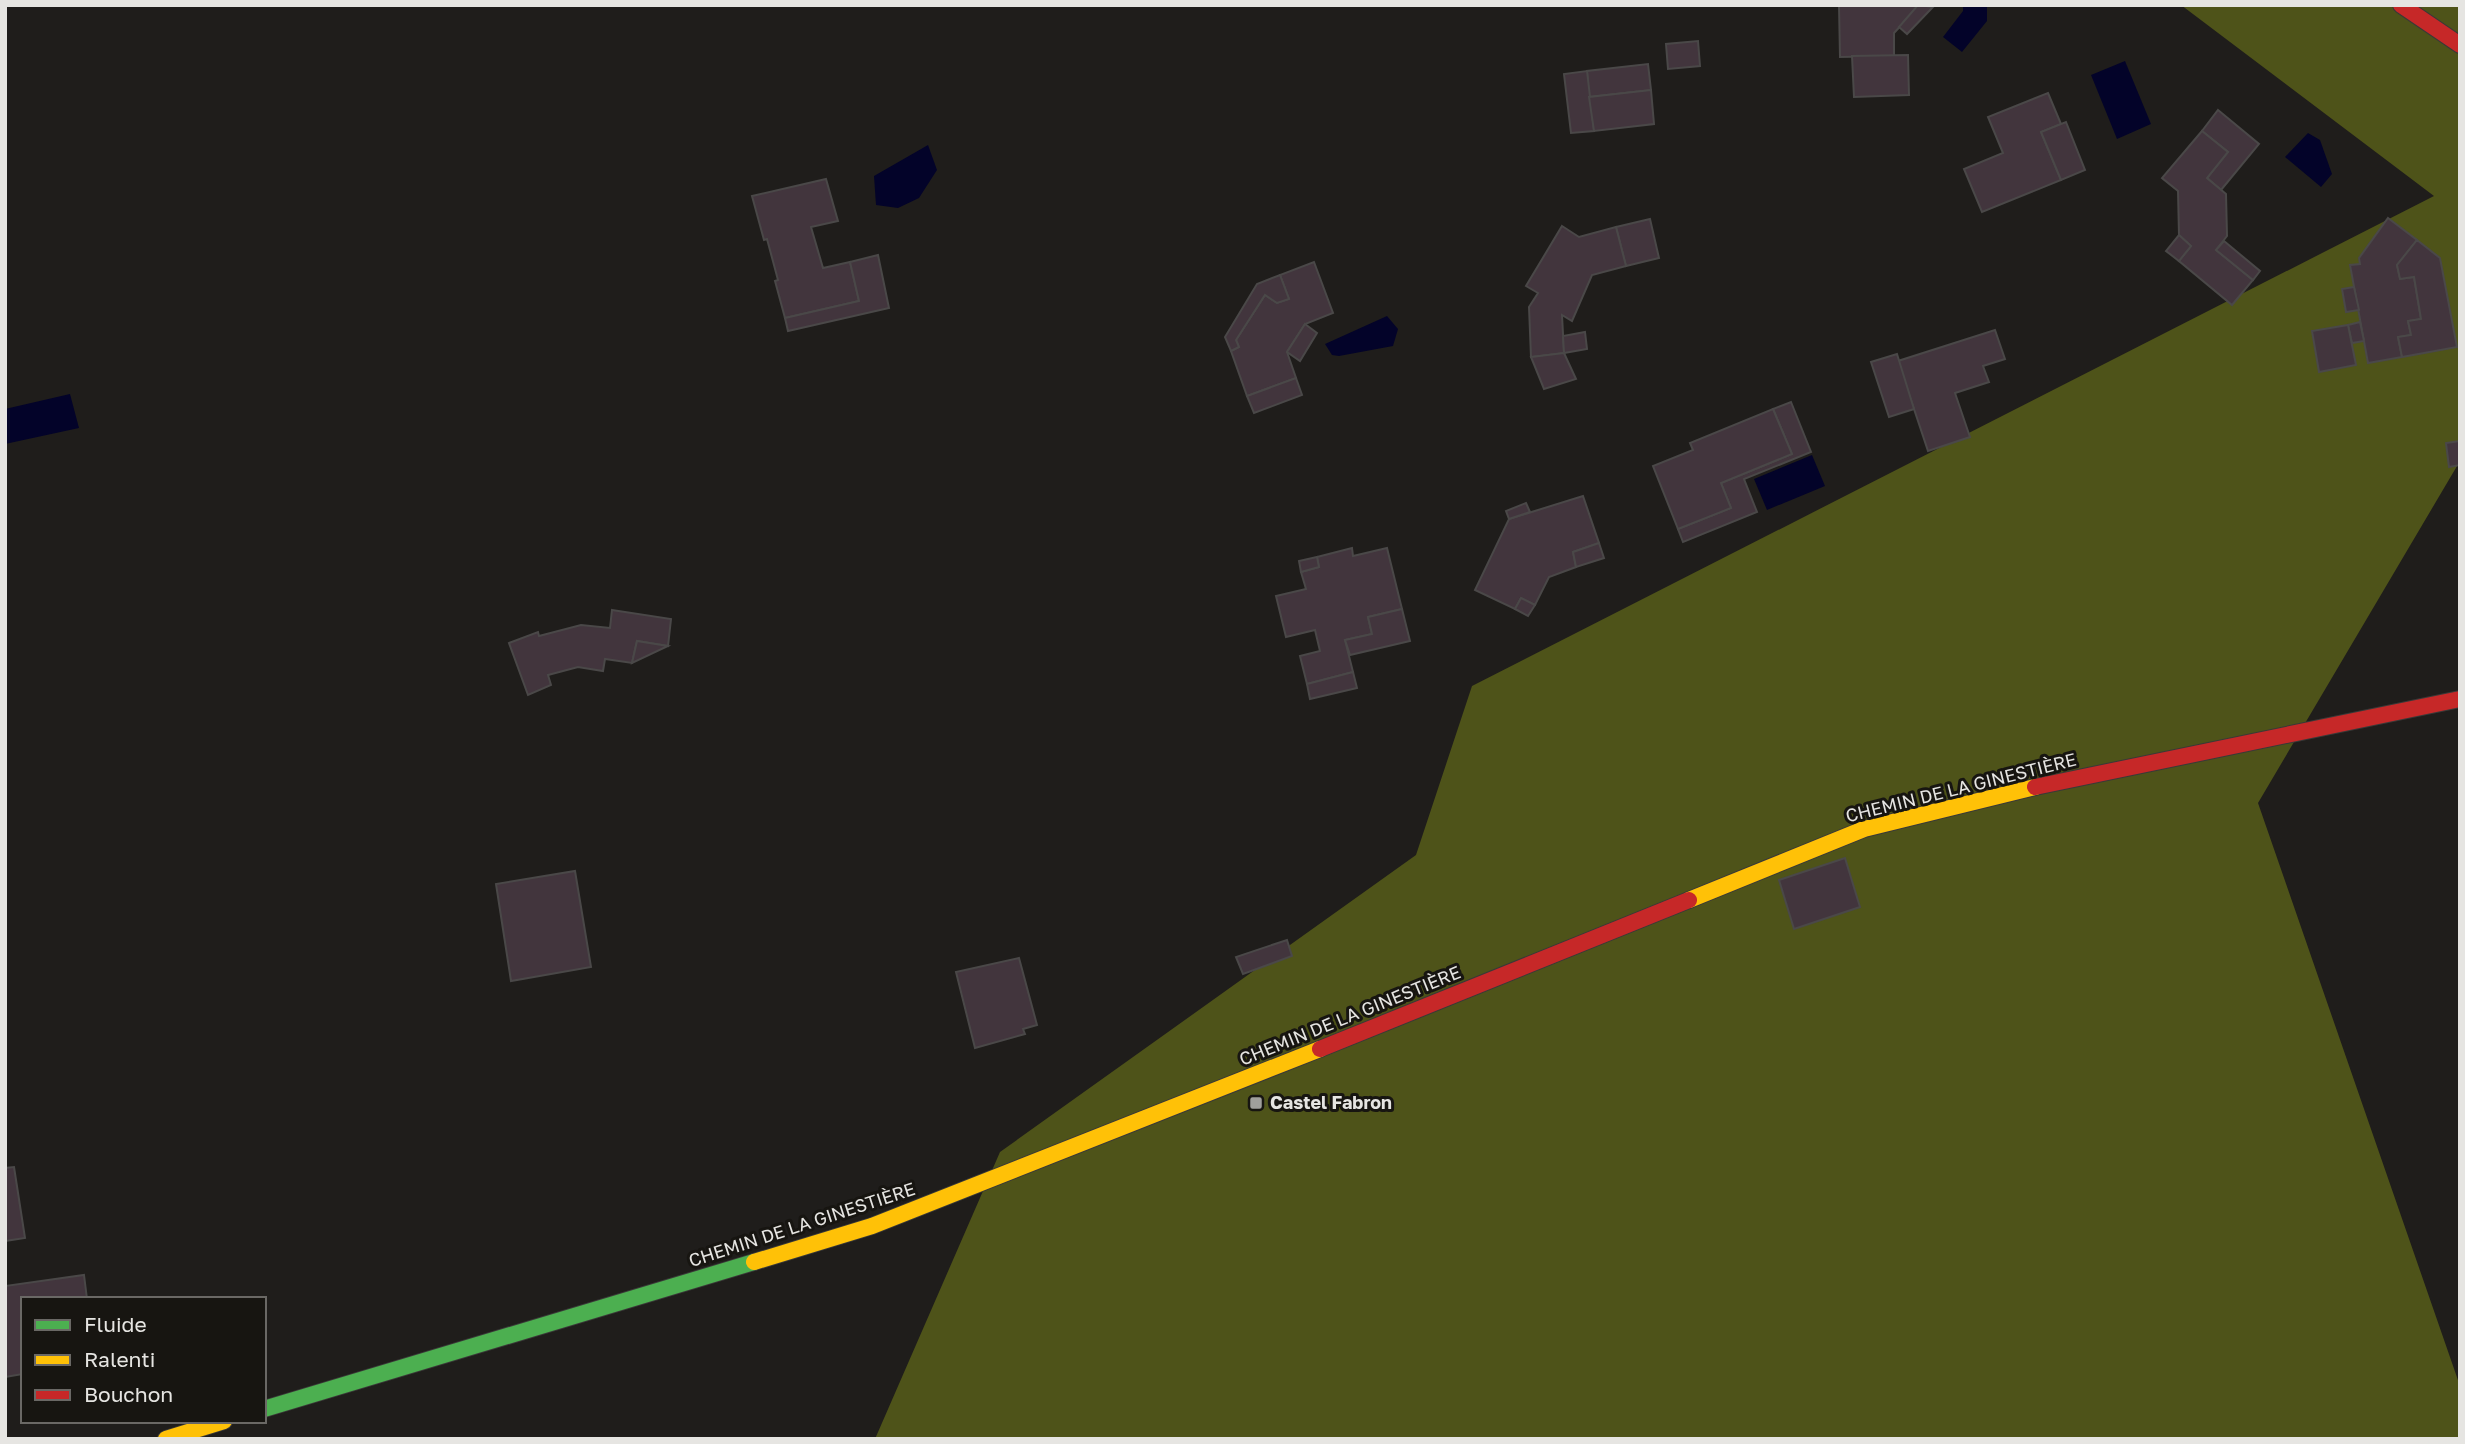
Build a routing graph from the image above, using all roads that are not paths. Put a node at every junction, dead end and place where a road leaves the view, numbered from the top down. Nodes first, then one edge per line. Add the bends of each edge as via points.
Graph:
1 (2401, 5) edge
2 (2460, 45) edge
3 (2460, 699) edge
4 (266, 1408) edge
5 (218, 1423) edge
6 (166, 1439) edge

1 - 2 main road
3 - 4 main road, CHEMIN DE LA GINESTIÈRE via 2066,779 1864,829 872,1226
5 - 6 main road

